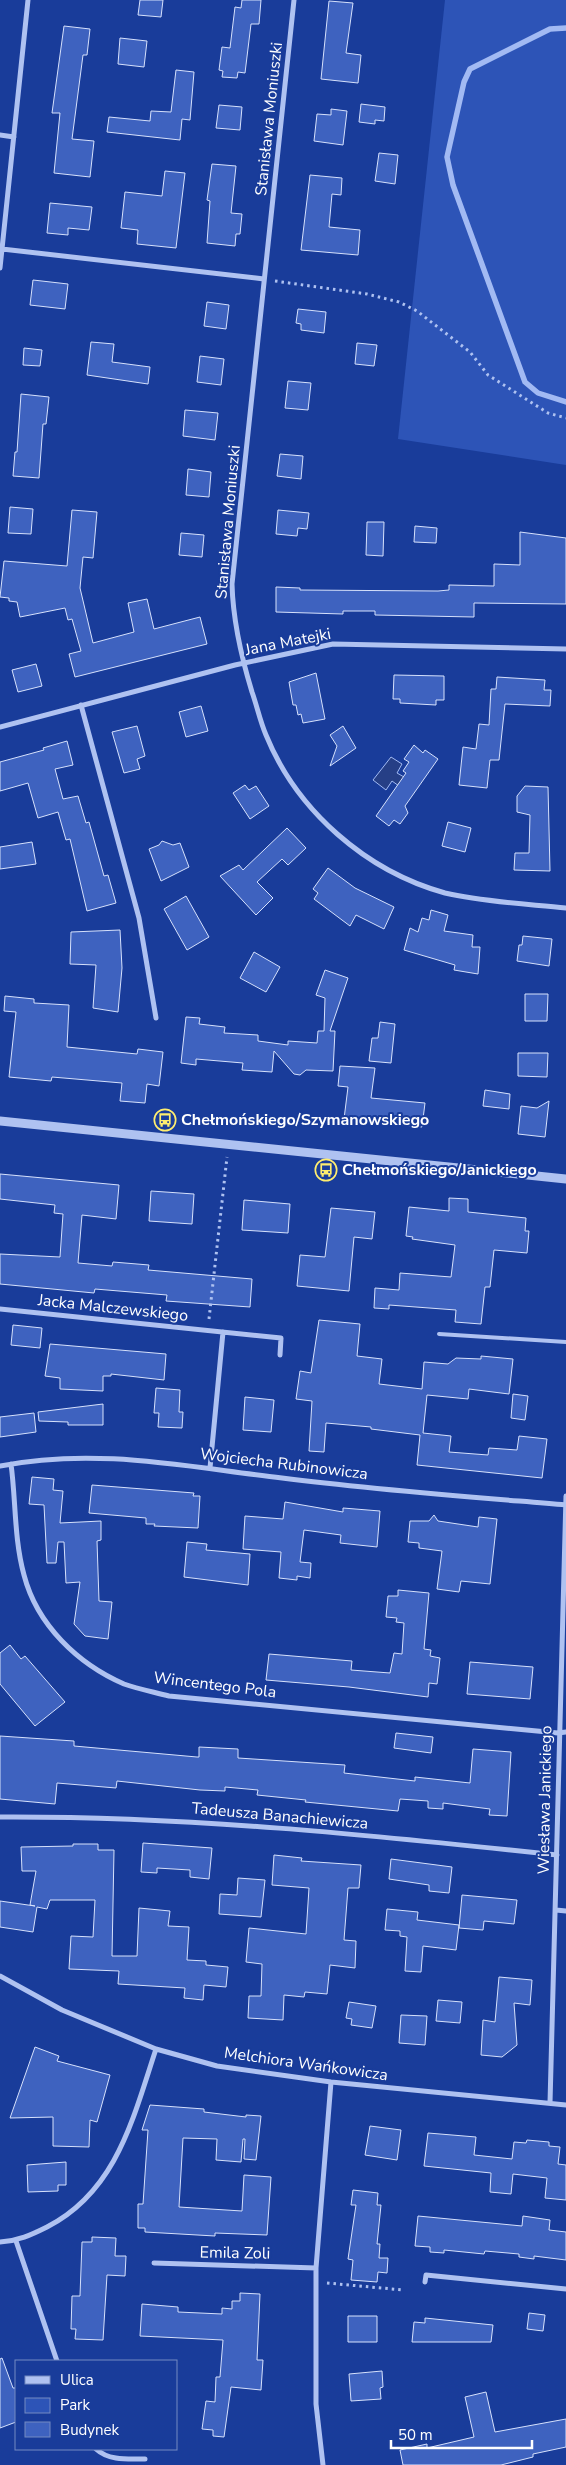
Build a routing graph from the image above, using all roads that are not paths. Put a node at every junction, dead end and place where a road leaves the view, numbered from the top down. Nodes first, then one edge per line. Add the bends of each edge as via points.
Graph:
1 (28, 0) edge
2 (294, 0) edge
3 (0, 135) edge
4 (14, 137) junction
5 (2, 249) junction
6 (0, 268) edge
7 (264, 279) junction
8 (566, 649) edge
9 (243, 663) junction
10 (81, 704) junction
11 (0, 727) edge
12 (566, 908) edge
13 (156, 1018) dead end
14 (0, 1121) edge
15 (566, 1179) edge
16 (0, 1310) edge
17 (223, 1332) junction
18 (439, 1334) dead end
19 (566, 1342) edge
20 (280, 1355) dead end
21 (12, 1464) junction
22 (0, 1466) edge
23 (210, 1468) junction
24 (566, 1496) edge
25 (566, 1505) edge
26 (565, 1548) edge
27 (566, 1732) edge
28 (558, 1733) junction
29 (0, 1817) edge
30 (557, 1855) junction
31 (556, 1910) junction
32 (566, 1911) edge
33 (0, 1976) edge
34 (156, 2049) junction
35 (331, 2082) junction
36 (550, 2103) junction
37 (566, 2105) edge
38 (16, 2241) junction
39 (0, 2242) edge
40 (154, 2263) dead end
41 (316, 2268) junction
42 (425, 2282) dead end
43 (566, 2289) edge
44 (57, 2360) edge
45 (97, 2450) edge
46 (145, 2459) dead end
47 (323, 2465) edge

1 - 4 street
2 - 7 street, Stanisława Moniuszki
3 - 4 street
4 - 5 street
5 - 6 street
5 - 7 street
7 - 9 street, Stanisława Moniuszki via 232,584 233,617
8 - 9 street, Jana Matejki via 333,644
9 - 10 street, Jana Matejki
9 - 12 street, Stanisława Moniuszki via 266,735 298,793 324,823 364,854 401,876 446,893
10 - 11 street, Jana Matejki
10 - 13 street via 140,918
14 - 15 street
16 - 17 street, Jacka Malczewskiego
17 - 20 street, Jacka Malczewskiego via 281,1338
17 - 23 street
18 - 19 lane
21 - 22 street, Wojciecha Rubinowicza
21 - 23 street, Wojciecha Rubinowicza via 62,1457 103,1457
21 - 28 street, Wincentego Pola via 16,1532 24,1576 41,1615 68,1649 89,1665 125,1684 169,1696
23 - 25 street, Wojciecha Rubinowicza via 282,1478
24 - 25 street, Wiesława Janickiego
25 - 26 street, Wiesława Janickiego
26 - 28 street, Wiesława Janickiego
27 - 28 street, Wincentego Pola
28 - 30 street, Wiesława Janickiego
29 - 30 street, Tadeusza Banachiewicza via 163,1819 273,1826
30 - 31 street, Wiesława Janickiego
31 - 32 street
31 - 36 street, Wiesława Janickiego
33 - 34 street, Melchiora Wańkowicza via 62,2010
34 - 35 street, Melchiora Wańkowicza via 217,2066
34 - 38 street via 120,2151 102,2183 58,2222
35 - 36 street, Melchiora Wańkowicza
35 - 41 street
36 - 37 street, Melchiora Wańkowicza
38 - 39 street
38 - 44 street
40 - 41 street, Emila Zoli
41 - 47 street via 316,2404
42 - 43 street via 426,2275
45 - 46 street via 119,2460

